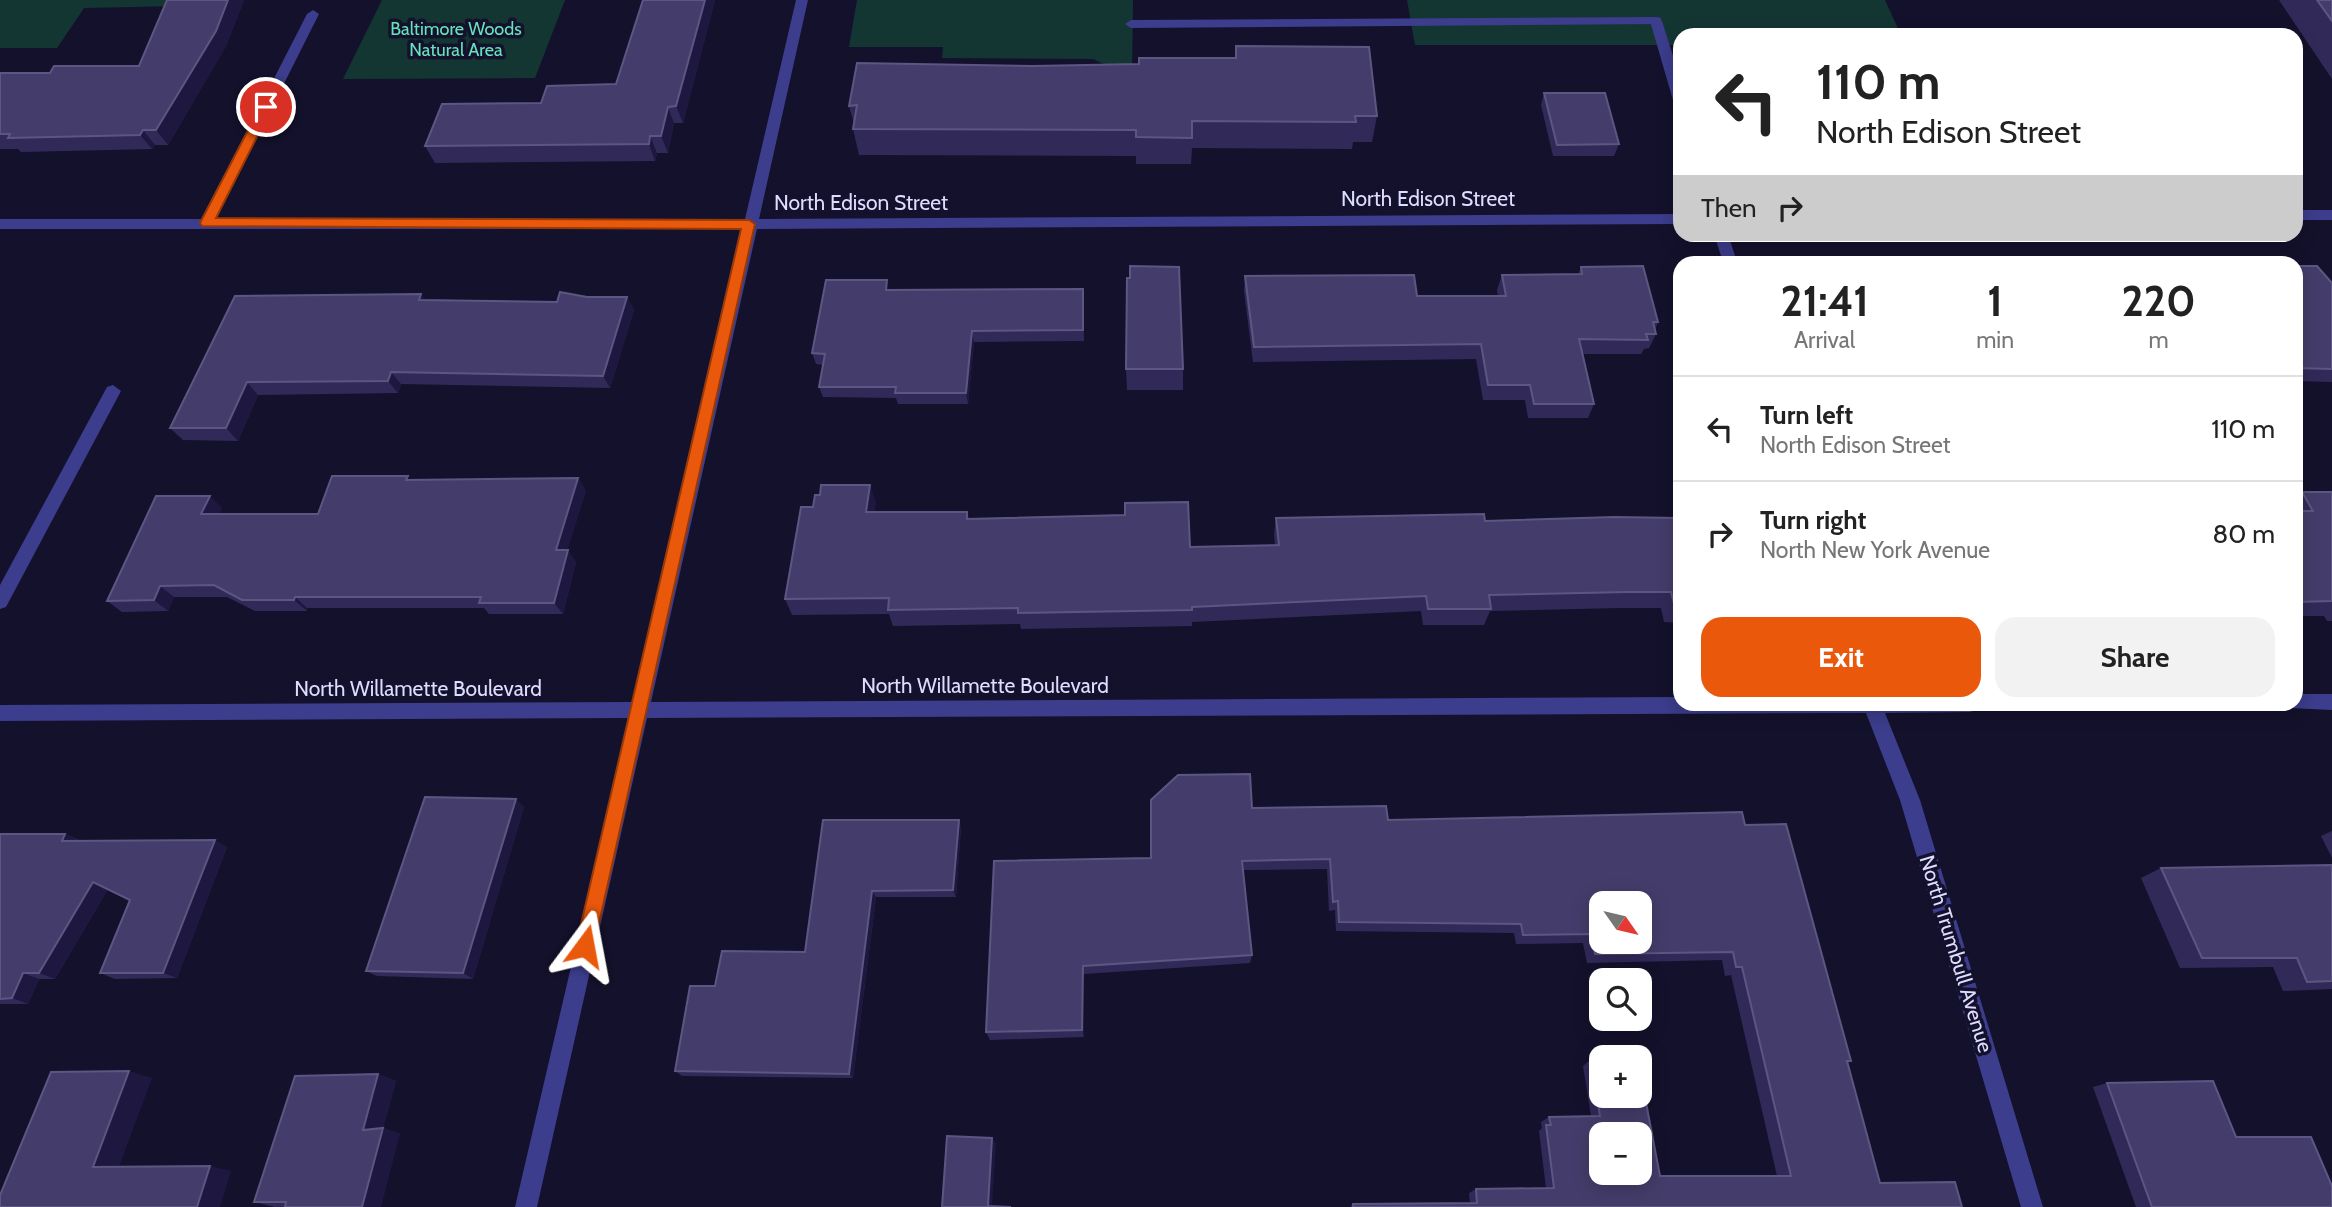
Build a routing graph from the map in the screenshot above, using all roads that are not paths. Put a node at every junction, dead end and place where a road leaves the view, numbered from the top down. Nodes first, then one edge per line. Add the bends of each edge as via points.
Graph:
1 (802, 0) edge
2 (313, 14) dead end
3 (1131, 24) dead end
4 (1673, 77) edge
5 (2303, 215) edge
6 (2332, 215) edge
7 (1673, 219) edge
8 (0, 223) edge
9 (207, 223) junction
10 (749, 224) junction
11 (113, 391) dead end
12 (0, 603) edge
13 (2303, 702) edge
14 (2332, 702) edge
15 (1673, 705) edge
16 (638, 710) junction
17 (1875, 711) edge
18 (0, 713) edge
19 (526, 1207) edge
20 (2032, 1207) edge

1 - 10 street
2 - 9 street
3 - 4 street via 1656,21
5 - 6 street
7 - 10 street, North Edison Street
8 - 9 street, North Edison Street
9 - 10 street, North Edison Street
10 - 16 street
11 - 12 street
13 - 14 street
15 - 16 street, North Willamette Boulevard
16 - 18 street, North Willamette Boulevard
16 - 19 street
17 - 20 street, North Trumbull Avenue via 1910,800

